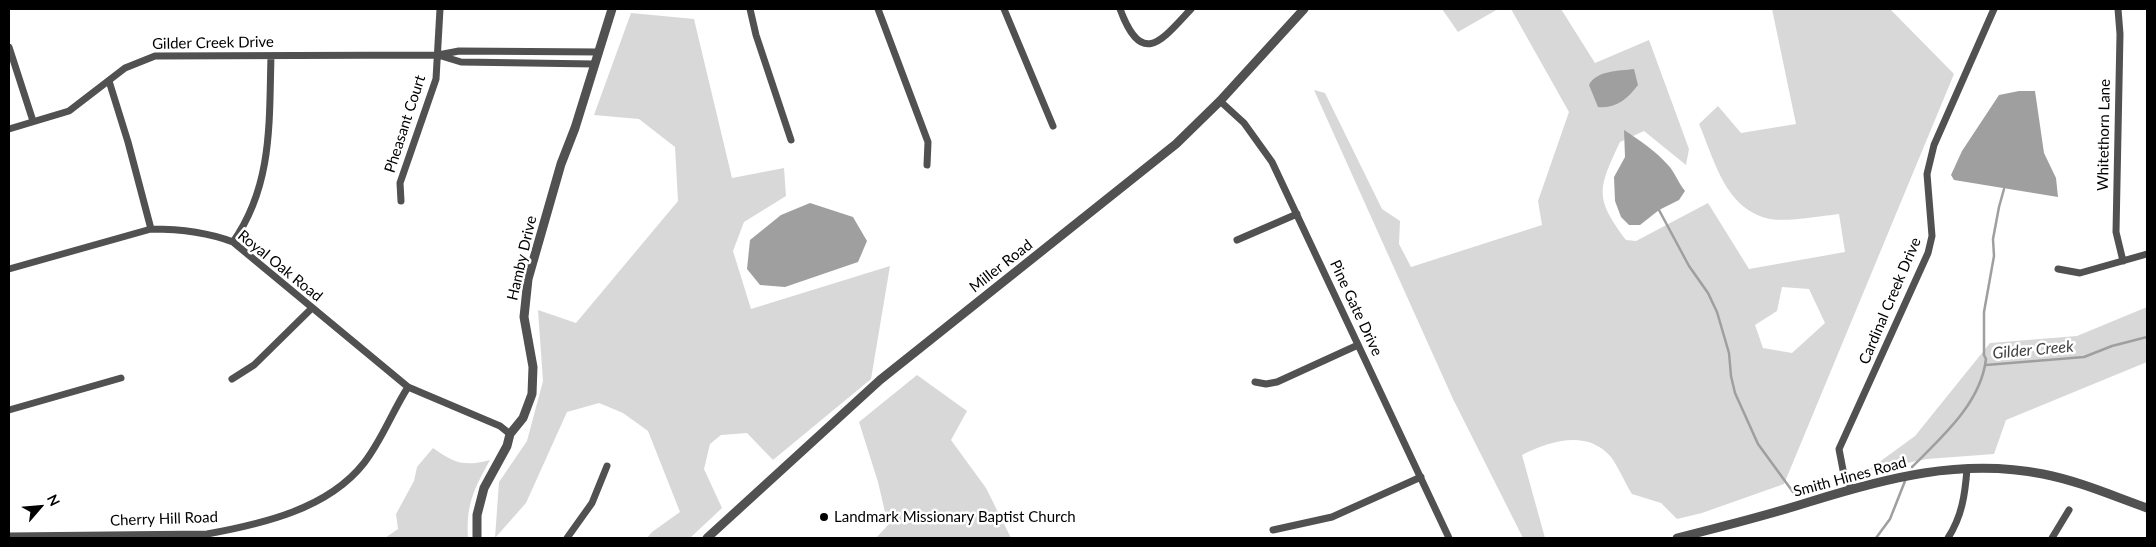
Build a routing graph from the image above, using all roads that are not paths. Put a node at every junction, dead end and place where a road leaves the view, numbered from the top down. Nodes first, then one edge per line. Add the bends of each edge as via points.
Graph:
1 (440, 9) edge
2 (612, 9) edge
3 (750, 9) edge
4 (878, 9) edge
5 (1004, 9) edge
6 (1120, 9) edge
7 (1191, 9) edge
8 (1304, 9) edge
9 (1994, 9) edge
10 (2118, 9) edge
11 (9, 47) edge
12 (599, 52) junction
13 (438, 55) junction
14 (271, 56) junction
15 (595, 64) junction
16 (109, 81) junction
17 (1220, 101) junction
18 (32, 121) junction
19 (1053, 126) dead end
20 (9, 129) edge
21 (791, 140) dead end
22 (927, 165) dead end
23 (401, 201) dead end
24 (1297, 214) junction
25 (151, 229) junction
26 (1237, 240) dead end
27 (232, 242) junction
28 (2147, 254) edge
29 (2123, 261) junction
30 (9, 268) edge
31 (2058, 269) dead end
32 (312, 309) junction
33 (1358, 345) junction
34 (121, 378) dead end
35 (232, 379) dead end
36 (1255, 382) dead end
37 (408, 387) junction
38 (9, 410) edge
39 (510, 434) junction
40 (606, 466) dead end
41 (1967, 469) junction
42 (1421, 477) junction
43 (1851, 488) junction
44 (2147, 508) edge
45 (2069, 510) dead end
46 (1272, 530) dead end
47 (9, 536) edge
48 (135, 537) edge
49 (710, 537) edge
50 (477, 538) edge
51 (567, 538) edge
52 (1450, 538) edge
53 (1678, 538) edge
54 (1948, 538) edge
55 (2052, 538) edge

1 - 13 street, Pheasant Court
2 - 12 street, Hamby Drive
3 - 21 street
4 - 22 street via 928,142
5 - 19 street
6 - 7 street via 1132,34 1147,45 1166,35
8 - 17 street, Miller Road
9 - 43 street, Cardinal Creek Drive via 1934,145 1926,174 1932,236 1928,253 1839,449
10 - 29 street, Whitethorn Lane via 2116,232
11 - 18 street
12 - 13 street, Gilder Creek Drive via 459,51
12 - 15 street, Hamby Drive
13 - 14 street, Gilder Creek Drive
13 - 15 street, Gilder Creek Drive via 461,62
13 - 23 street, Pheasant Court via 436,79 400,183
14 - 16 street, Gilder Creek Drive via 155,56 130,65
14 - 27 street via 266,163 243,227
15 - 39 street, Hamby Drive via 561,164 528,279 524,318 533,386 523,418
16 - 18 street, Gilder Creek Drive via 69,111
16 - 25 street
17 - 24 street, Pine Gate Drive via 1244,123 1263,149
17 - 49 street, Miller Road via 1162,155 880,380
18 - 20 street, Gilder Creek Drive
24 - 26 street
24 - 33 street, Pine Gate Drive
25 - 27 street, Royal Oak Road via 212,235
25 - 30 street
27 - 32 street, Royal Oak Road
28 - 29 street
29 - 31 street via 2080,273
32 - 35 street via 254,365
32 - 37 street, Royal Oak Road
33 - 36 street via 1277,382
33 - 42 street, Pine Gate Drive
34 - 38 street
37 - 39 street, Royal Oak Road via 500,426
37 - 48 street, Cherry Hill Road via 365,462 346,482 324,497 282,515 232,530
39 - 50 street, Hamby Drive via 479,501
40 - 51 street via 592,503
41 - 43 street, Smith Hines Road via 1906,474
41 - 44 street, Smith Hines Road via 2042,474 2092,487
41 - 54 street via 1964,504
42 - 46 street via 1332,518
42 - 52 street, Pine Gate Drive
43 - 53 street, Smith Hines Road
45 - 55 street
47 - 48 street, Cherry Hill Road

